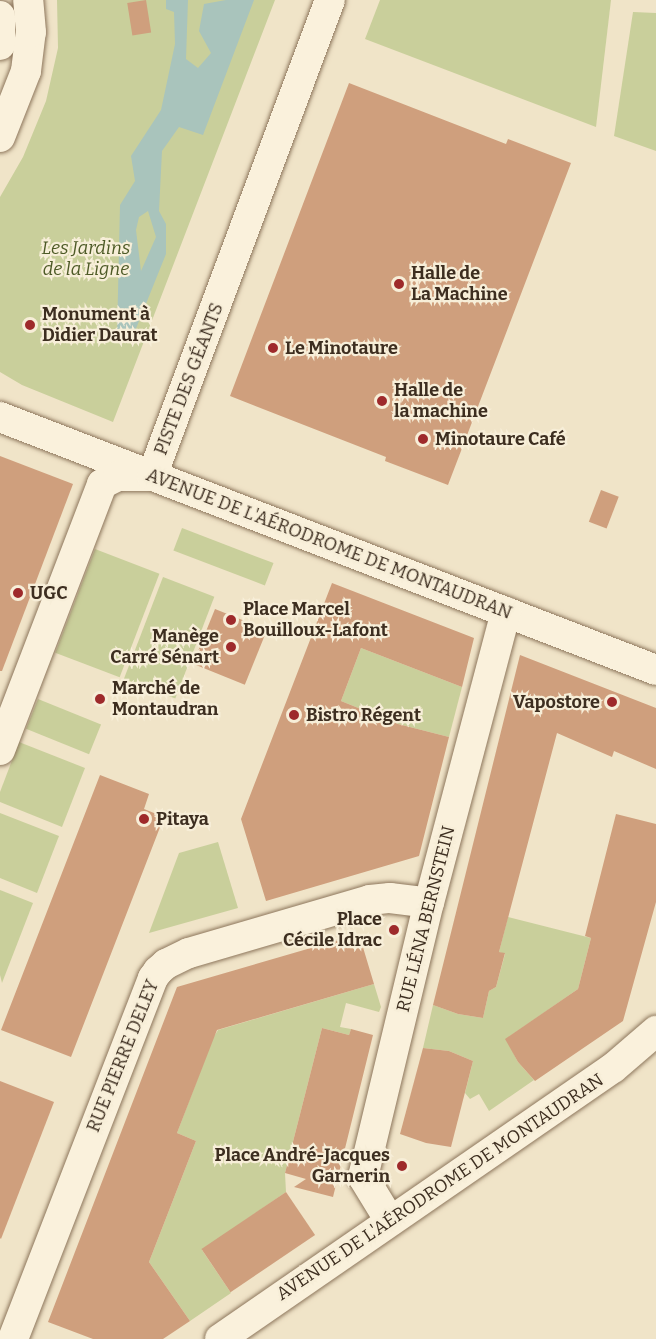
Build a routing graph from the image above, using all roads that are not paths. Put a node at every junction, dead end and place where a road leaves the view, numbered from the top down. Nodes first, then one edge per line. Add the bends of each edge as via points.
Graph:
1 (28, 0) edge
2 (330, 0) edge
3 (0, 16) edge
4 (0, 45) edge
5 (0, 136) edge
6 (1, 417) edge
7 (152, 476) junction
8 (506, 612) junction
9 (656, 670) edge
10 (0, 750) edge
11 (429, 903) junction
12 (656, 1030) edge
13 (390, 1221) junction
14 (0, 1335) edge
15 (12, 1339) edge
16 (220, 1339) edge

1 - 5 street via 31,32 26,71
2 - 7 street, PISTE DES GÉANTS
3 - 4 street
6 - 7 street, AVENUE DE L'AÉRODROME DE MONTAUDRAN
7 - 8 street, AVENUE DE L'AÉRODROME DE MONTAUDRAN
7 - 10 street, PISTE DES GÉANTS via 118,476 102,484
8 - 9 street, AVENUE DE L'AÉRODROME DE MONTAUDRAN
8 - 11 street, RUE LÉNA BERNSTEIN
11 - 13 street, RUE LÉNA BERNSTEIN via 363,1177
11 - 15 street, RUE PIERRE DELEY via 390,898 370,900 189,953 158,971
12 - 13 street, AVENUE DE L'AÉRODROME DE MONTAUDRAN via 613,1068
13 - 16 street, AVENUE DE L'AÉRODROME DE MONTAUDRAN
14 - 15 street

